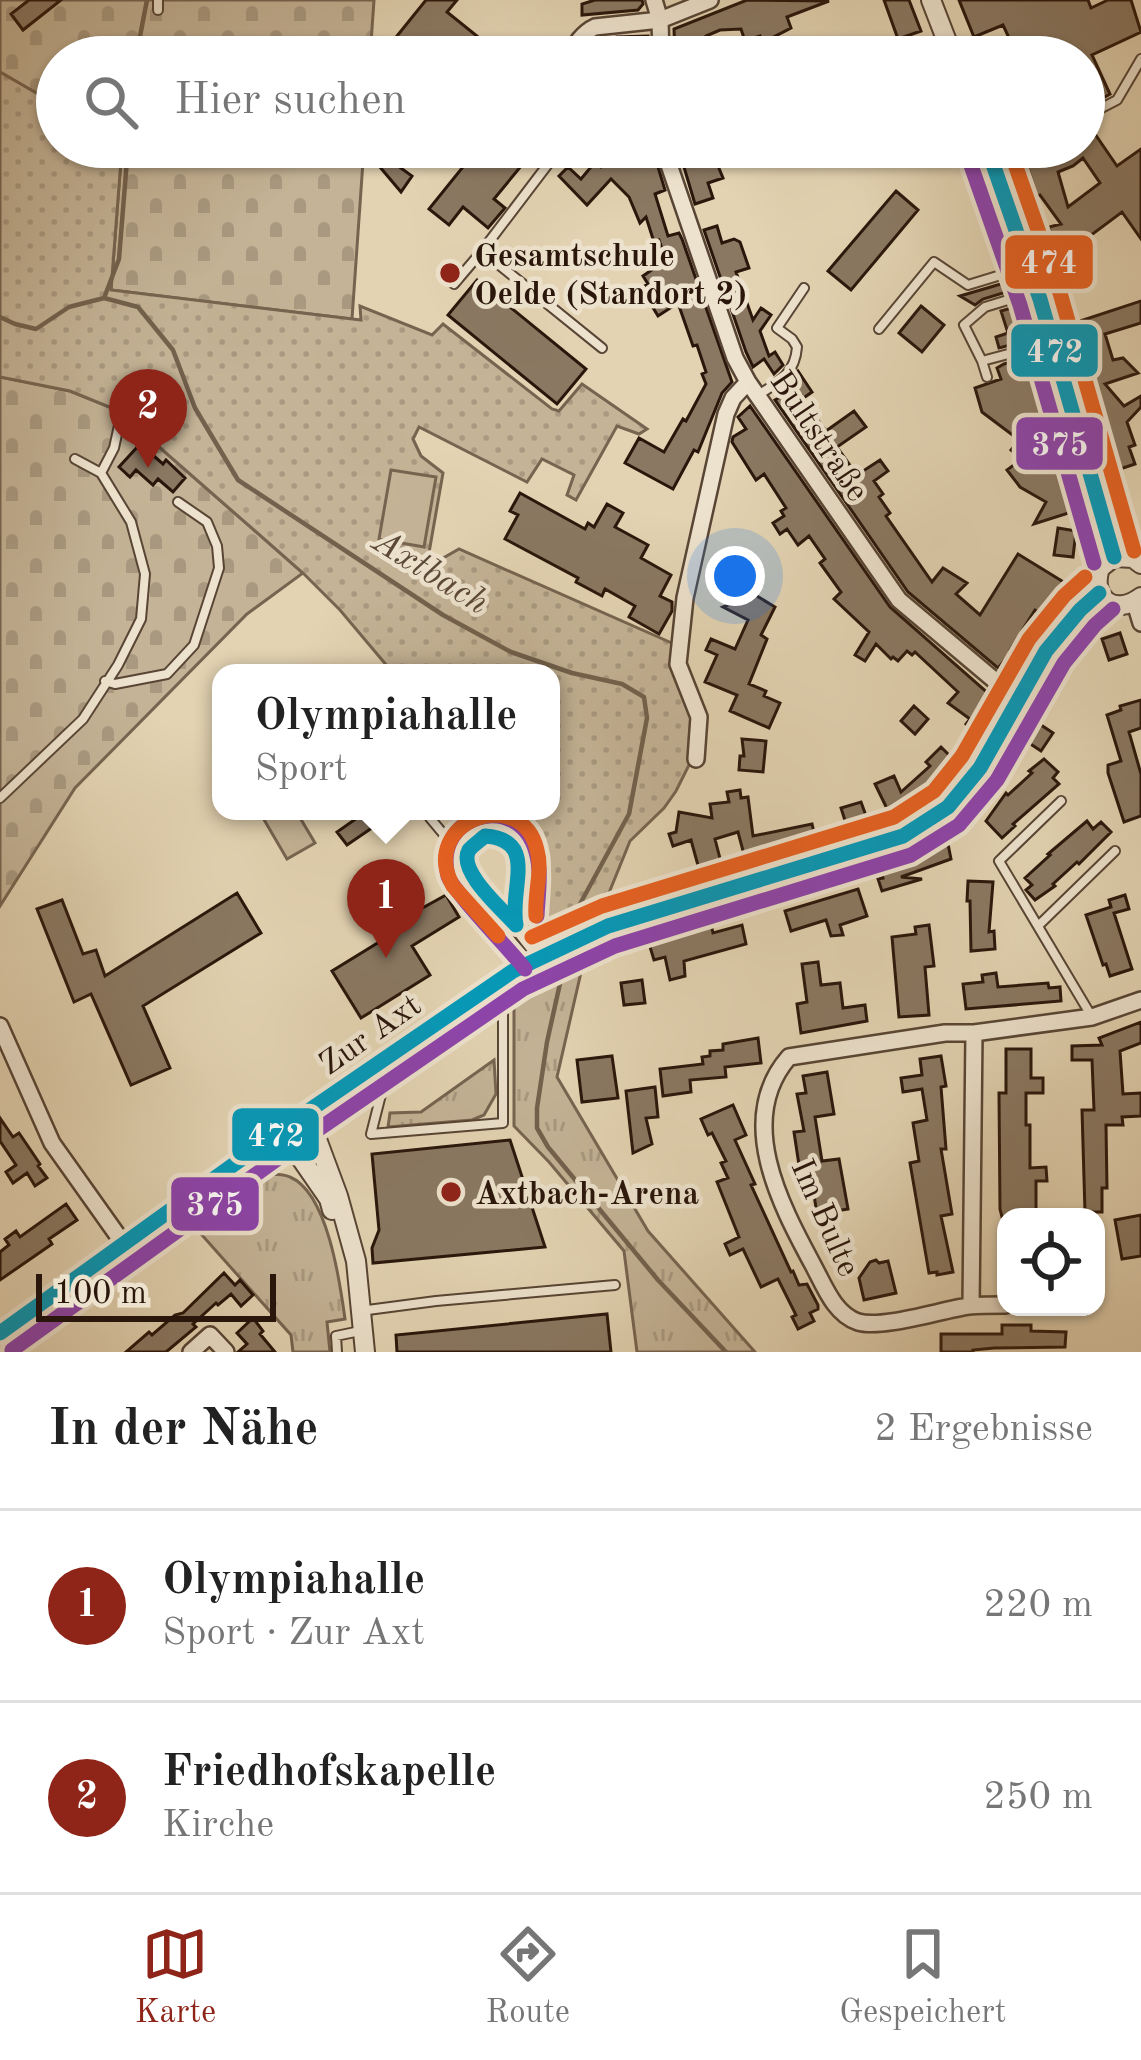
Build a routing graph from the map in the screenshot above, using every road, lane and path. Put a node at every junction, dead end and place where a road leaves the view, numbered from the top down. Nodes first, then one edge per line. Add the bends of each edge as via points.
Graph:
1 (654, 0) edge
2 (710, 0) edge
3 (931, 0) edge
4 (660, 20) junction
5 (583, 36) edge
6 (660, 36) edge
7 (945, 36) edge
8 (1141, 59) edge
9 (1105, 106) edge
10 (545, 168) edge
11 (670, 168) edge
12 (996, 168) edge
13 (482, 251) junction
14 (1028, 267) junction
15 (454, 284) dead end
16 (804, 288) dead end
17 (1036, 292) junction
18 (879, 328) dead end
19 (1051, 342) junction
20 (602, 348) dead end
21 (982, 361) junction
22 (987, 377) dead end
23 (753, 389) junction
24 (123, 407) dead end
25 (75, 459) dead end
26 (101, 473) junction
27 (178, 502) dead end
28 (1114, 556) junction
29 (1141, 564) edge
30 (1099, 593) junction
31 (1138, 600) edge
32 (1141, 623) edge
33 (105, 681) junction
34 (1018, 700) junction
35 (697, 759) dead end
36 (0, 798) edge
37 (1061, 801) dead end
38 (432, 820) edge
39 (1115, 851) dead end
40 (467, 856) junction
41 (515, 922) junction
42 (1038, 926) junction
43 (549, 952) junction
44 (493, 984) junction
45 (1141, 1000) edge
46 (1092, 1017) junction
47 (0, 1026) edge
48 (974, 1034) junction
49 (379, 1063) junction
50 (304, 1114) junction
51 (282, 1131) junction
52 (129, 1250) junction
53 (615, 1285) dead end
54 (997, 1305) edge
55 (971, 1306) junction
56 (360, 1312) junction
57 (0, 1333) edge
58 (191, 1352) edge
59 (226, 1352) edge
60 (337, 1352) edge
61 (365, 1352) edge

1 - 4 street
2 - 4 street
3 - 7 street
4 - 5 street via 595,27
4 - 6 street
8 - 9 lane
10 - 13 lane
11 - 23 street, Bultstraße
12 - 14 street
13 - 15 lane
13 - 20 lane
14 - 17 street
14 - 18 lane via 968,285 934,262
16 - 23 lane via 777,328 797,347 793,368
17 - 19 street
17 - 21 lane via 985,307 964,325
19 - 21 lane
19 - 28 street
21 - 22 lane
23 - 34 street, Bultstraße via 898,600
23 - 35 street via 733,398 725,414 685,598 678,664 699,717
24 - 26 lane
25 - 26 lane
26 - 33 lane via 131,522 145,574 141,619
27 - 33 lane via 207,522 217,546 219,568 194,645 167,674
28 - 29 street
28 - 30 street via 1096,576
30 - 31 street via 1122,607
30 - 34 street, Zur Axt via 1060,631
31 - 32 street
33 - 36 lane via 83,719
34 - 43 street, Zur Axt via 966,789 903,836
37 - 42 lane via 999,861
38 - 40 lane
39 - 42 lane
40 - 41 street via 469,872
40 - 41 street via 485,836 514,845
41 - 43 street
42 - 46 lane
43 - 44 street, Zur Axt
44 - 49 street, Zur Axt
44 - 49 lane via 503,1001 502,1123 371,1134 385,1079
45 - 46 street, Im Bulte
46 - 48 street, Im Bulte
47 - 52 street via 52,1143
48 - 55 street
48 - 55 street, Im Bulte via 789,1057 764,1110 768,1168 782,1208 846,1316 862,1324
49 - 50 street, Zur Axt
50 - 51 street, Zur Axt
50 - 56 street via 338,1196
51 - 52 street, Zur Axt
51 - 56 street via 328,1199
52 - 57 street, Zur Axt
53 - 56 lane
54 - 55 street, Im Bulte
56 - 60 lane via 336,1336
56 - 61 street
58 - 59 street via 210,1335

